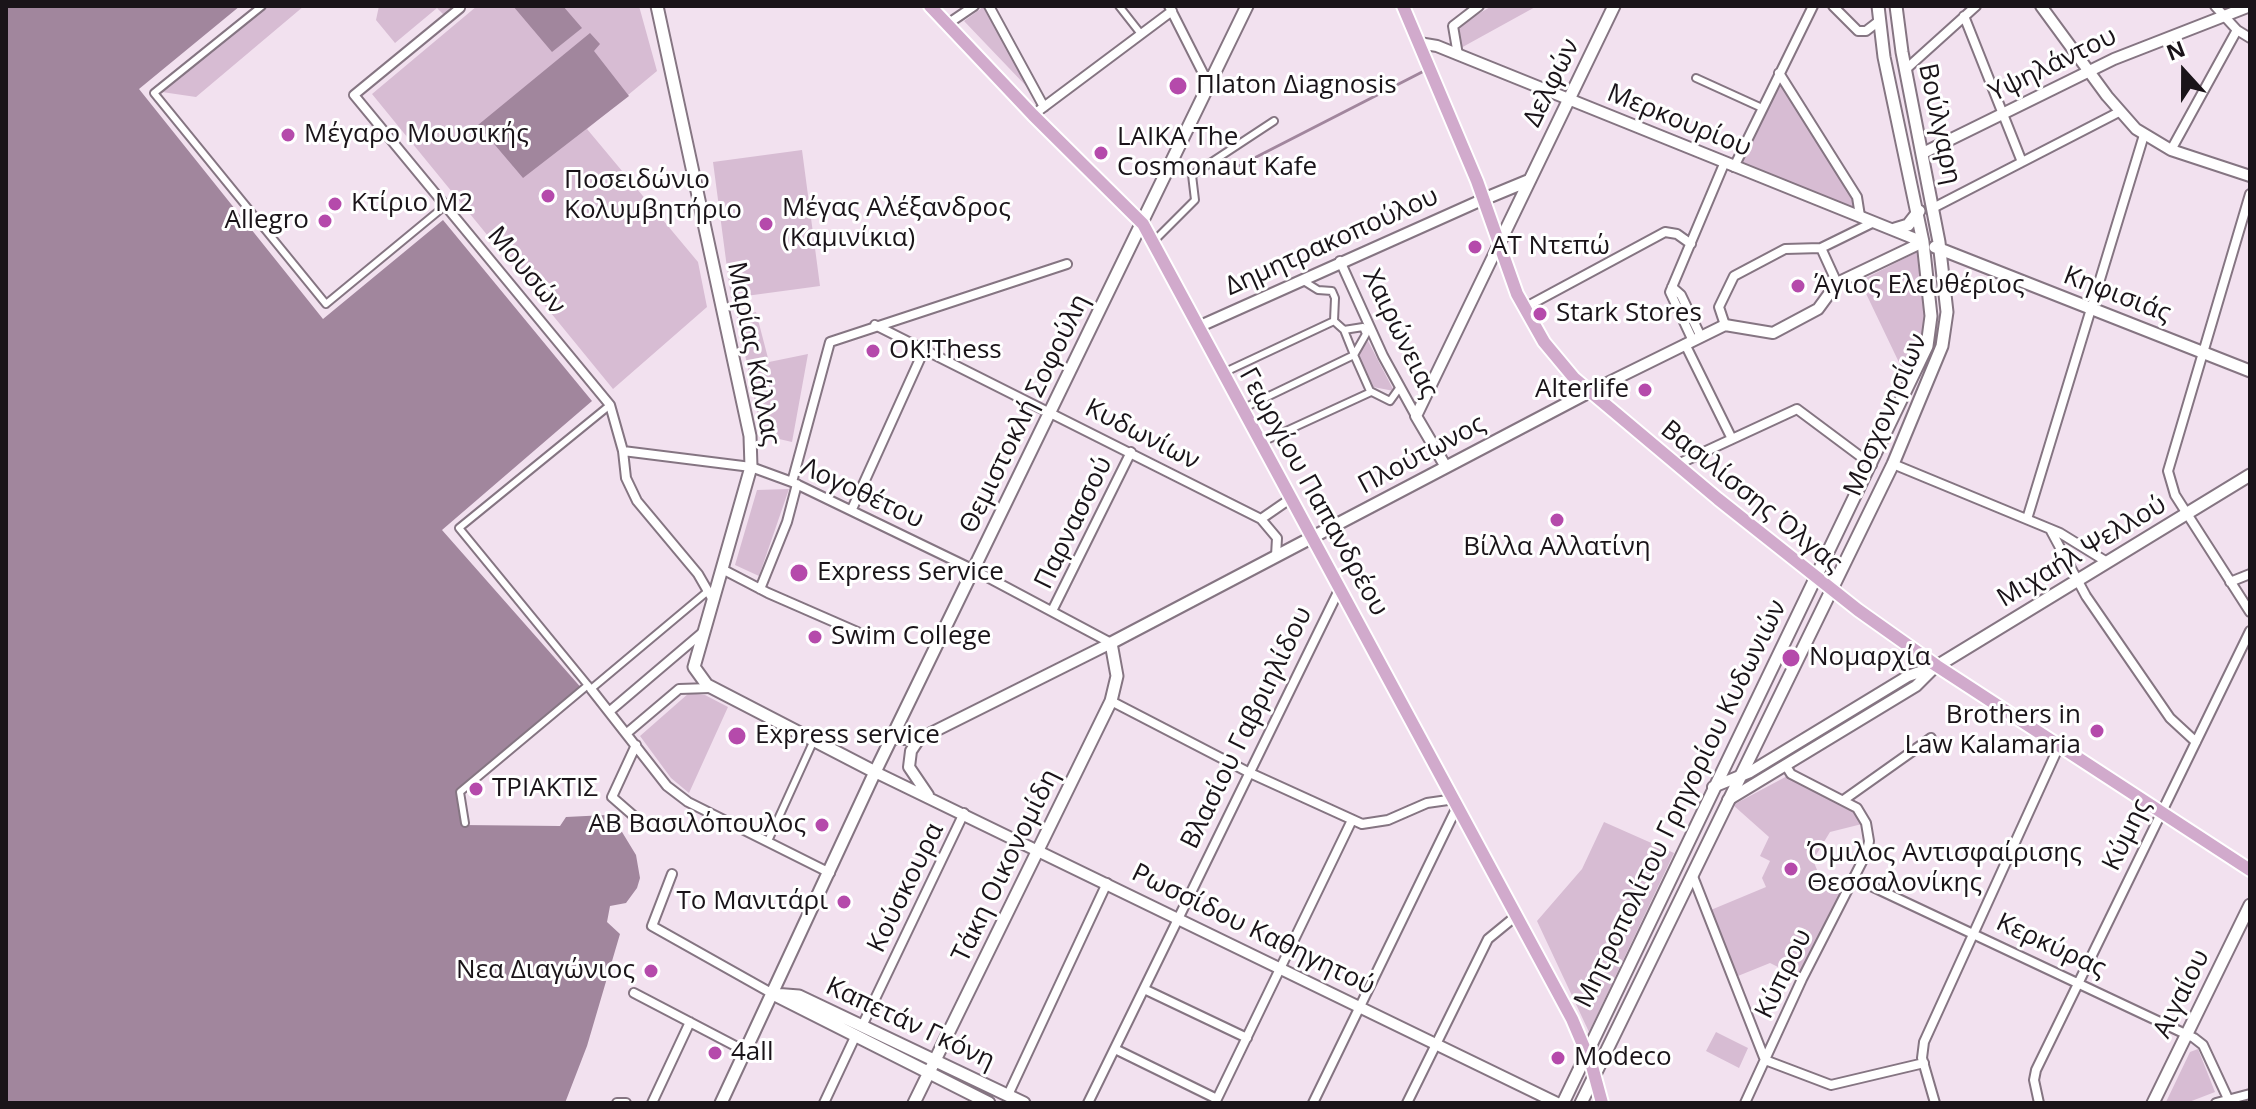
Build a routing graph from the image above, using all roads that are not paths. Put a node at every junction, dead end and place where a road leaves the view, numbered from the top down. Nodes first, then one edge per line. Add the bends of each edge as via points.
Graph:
1 (262, 6) edge
2 (658, 6) edge
3 (930, 6) edge
4 (974, 6) edge
5 (989, 6) edge
6 (1119, 6) edge
7 (1247, 6) edge
8 (1403, 6) edge
9 (1479, 6) edge
10 (1614, 6) edge
11 (1813, 6) edge
12 (1833, 6) edge
13 (1878, 6) edge
14 (1896, 6) edge
15 (1976, 6) edge
16 (2041, 6) edge
17 (2215, 6) edge
18 (2250, 6) edge
19 (461, 7) edge
20 (1173, 8) edge
21 (1964, 16) junction
22 (2223, 16) junction
23 (1879, 21) junction
24 (946, 25) junction
25 (2237, 30) junction
26 (1141, 34) junction
27 (2250, 38) edge
28 (1419, 43) junction
29 (1458, 56) junction
30 (1905, 70) junction
31 (2088, 71) junction
32 (1779, 73) junction
33 (1696, 78) dead end
34 (1209, 85) junction
35 (1568, 100) junction
36 (1762, 108) junction
37 (1038, 111) junction
38 (2119, 112) junction
39 (2002, 113) junction
40 (1274, 121) dead end
41 (2144, 135) junction
42 (2171, 150) junction
43 (1923, 153) junction
44 (2022, 162) junction
45 (1729, 166) junction
46 (2250, 176) edge
47 (1530, 180) junction
48 (2250, 194) edge
49 (1484, 199) junction
50 (446, 205) junction
51 (1933, 208) junction
52 (1919, 211) junction
53 (1860, 216) junction
54 (1875, 221) junction
55 (1143, 224) junction
56 (1895, 229) junction
57 (1153, 242) junction
58 (1923, 242) junction
59 (1499, 244) junction
60 (1691, 244) junction
61 (1821, 248) junction
62 (1940, 250) junction
63 (1340, 261) junction
64 (1067, 264) dead end
65 (1300, 279) junction
66 (1837, 283) junction
67 (1524, 308) junction
68 (2093, 309) junction
69 (1334, 321) junction
70 (875, 325) junction
71 (1725, 325) junction
72 (1198, 327) junction
73 (1344, 330) junction
74 (1693, 341) junction
75 (924, 350) junction
76 (2203, 353) junction
77 (1354, 355) junction
78 (2250, 371) edge
79 (1223, 373) junction
80 (1400, 387) junction
81 (1371, 392) junction
82 (1589, 392) junction
83 (610, 405) junction
84 (1242, 409) junction
85 (1051, 411) junction
86 (1416, 416) junction
87 (1732, 439) junction
88 (1260, 443) junction
89 (623, 451) junction
90 (1131, 452) junction
91 (1893, 464) junction
92 (1676, 465) junction
93 (1872, 465) junction
94 (751, 467) junction
95 (1446, 467) junction
96 (2250, 475) edge
97 (794, 483) junction
98 (1290, 499) junction
99 (852, 509) junction
100 (2186, 514) junction
101 (1261, 519) junction
102 (2027, 519) junction
103 (2050, 529) junction
104 (1311, 538) junction
105 (1276, 556) junction
106 (2107, 562) junction
107 (722, 569) junction
108 (974, 570) junction
109 (2250, 574) edge
110 (1814, 576) junction
111 (2076, 581) junction
112 (2230, 582) junction
113 (1340, 588) junction
114 (760, 589) junction
115 (1831, 589) junction
116 (710, 596) junction
117 (1052, 611) junction
118 (2250, 612) edge
119 (2250, 631) edge
120 (703, 632) junction
121 (871, 638) dead end
122 (1111, 643) junction
123 (1937, 666) junction
124 (590, 687) junction
125 (709, 687) junction
126 (1111, 701) junction
127 (610, 711) junction
128 (627, 733) junction
129 (1931, 738) dead end
130 (891, 739) junction
131 (919, 739) junction
132 (814, 740) junction
133 (2196, 742) junction
134 (636, 745) junction
135 (2059, 746) junction
136 (1786, 766) junction
137 (875, 772) junction
138 (1250, 773) junction
139 (1740, 776) junction
140 (1713, 787) junction
141 (930, 797) junction
142 (1845, 799) junction
143 (1728, 800) junction
144 (1456, 802) junction
145 (2160, 812) junction
146 (964, 813) junction
147 (1352, 820) junction
148 (465, 823) dead end
149 (643, 824) dead end
150 (768, 841) junction
151 (1039, 850) junction
152 (2250, 870) edge
153 (830, 873) junction
154 (672, 874) dead end
155 (1692, 874) junction
156 (1854, 878) junction
157 (1107, 883) junction
158 (2250, 905) edge
159 (1516, 916) junction
160 (1179, 918) junction
161 (1974, 932) junction
162 (1281, 968) junction
163 (2079, 981) junction
164 (1144, 989) junction
165 (634, 993) dead end
166 (773, 994) junction
167 (1360, 1007) junction
168 (690, 1022) junction
169 (863, 1024) junction
170 (2187, 1034) junction
171 (855, 1037) junction
172 (1247, 1038) junction
173 (1437, 1044) junction
174 (1115, 1049) junction
175 (745, 1051) junction
176 (1587, 1051) junction
177 (935, 1060) junction
178 (1765, 1060) junction
179 (1924, 1063) junction
180 (928, 1074) junction
181 (1595, 1074) junction
182 (2250, 1094) edge
183 (1008, 1095) junction
184 (1216, 1101) edge
185 (2229, 1101) edge
186 (617, 1103) edge
187 (626, 1103) edge
188 (652, 1103) edge
189 (721, 1103) edge
190 (824, 1103) edge
191 (914, 1103) edge
192 (989, 1103) edge
193 (1024, 1103) edge
194 (1088, 1103) edge
195 (1313, 1103) edge
196 (1407, 1103) edge
197 (1560, 1103) edge
198 (1581, 1103) edge
199 (1602, 1103) edge
200 (1745, 1103) edge
201 (1935, 1103) edge
202 (2039, 1103) edge
203 (2153, 1103) edge
204 (2216, 1103) edge

1 - 50 street via 154,93 326,304
2 - 94 main road, Μαρίας Κάλλας via 749,427
3 - 24 main road, Γεωργίου Παπανδρέου
4 - 24 street
5 - 37 street
6 - 26 street
7 - 34 main road, Θεμιστοκλή Σοφούλη
8 - 28 main road, Βασιλίσσης Όλγας
9 - 29 street via 1453,26
10 - 35 main road, Δελφών
11 - 32 street
12 - 23 street via 1858,31
13 - 23 main road, Βούλγαρη
14 - 30 main road, Βούλγαρη
15 - 21 street
16 - 31 street
17 - 22 street
18 - 22 street, Υψηλάντου
19 - 50 street, Μουσών via 354,95
20 - 26 street
20 - 34 street
21 - 30 street
21 - 39 street
22 - 25 street
22 - 31 street, Υψηλάντου
23 - 52 main road, Βούλγαρη
24 - 37 main road, Γεωργίου Παπανδρέου
25 - 27 street
25 - 42 street
26 - 37 street
28 - 29 street, Μερκουρίου
28 - 49 main road, Βασιλίσσης Όλγας
29 - 35 street, Μερκουρίου
30 - 43 main road, Βούλγαρη
31 - 38 street
31 - 39 street, Υψηλάντου
32 - 36 street
32 - 53 street via 1857,197
33 - 36 street
34 - 55 main road, Θεμιστοκλή Σοφούλη
35 - 45 street, Μερκουρίου
35 - 47 main road, Δελφών
36 - 45 street
37 - 55 main road, Γεωργίου Παπανδρέου
38 - 41 street
38 - 44 street
39 - 43 street, Υψηλάντου
39 - 44 street
40 - 57 street via 1192,175 1195,200
41 - 42 street
41 - 68 street
42 - 46 street
43 - 51 main road, Βούλγαρη
44 - 51 street
45 - 53 street, Μερκουρίου
45 - 60 street
47 - 49 main road
47 - 59 main road, Δελφών
48 - 76 street
49 - 59 main road, Βασιλίσσης Όλγας
49 - 63 street, Δημητρακοπούλου
50 - 83 street, Μουσών
51 - 62 main road, Βούλγαρη
52 - 56 main road via 1908,225
52 - 58 main road, Βούλγαρη
53 - 54 street, Μερκουρίου
54 - 56 street, Μερκουρίου
54 - 61 street
55 - 57 main road, Γεωργίου Παπανδρέου
55 - 85 main road, Θεμιστοκλή Σοφούλη
56 - 58 street, Μερκουρίου
57 - 72 main road, Γεωργίου Παπανδρέου
58 - 62 main road, Κηφισιάς
58 - 66 street
58 - 93 main road, Μοσχονησίων via 1929,340
59 - 67 main road, Βασιλίσσης Όλγας
59 - 86 street
60 - 67 street via 1677,234 1660,234
60 - 74 street via 1670,296
61 - 66 street
61 - 71 street via 1785,249 1734,276 1719,307
62 - 68 main road, Κηφισιάς
62 - 91 main road, Μοσχονησίων via 1947,312 1942,346
63 - 65 street, Δημητρακοπούλου
63 - 80 street, Χαιρώνειας
64 - 70 street
65 - 69 street via 1332,291
65 - 72 street, Δημητρακοπούλου
66 - 71 street via 1818,309 1773,333
67 - 82 main road, Βασιλίσσης Όλγας via 1557,359
68 - 76 main road, Κηφισιάς
68 - 102 street
69 - 73 street
69 - 79 street
70 - 75 street, Κυδωνίων
70 - 97 street via 836,338 826,347
71 - 74 street, Πλούτωνος
72 - 79 main road, Γεωργίου Παπανδρέου
73 - 77 street
73 - 77 street via 1363,327 1366,334
74 - 82 street, Πλούτωνος
74 - 87 street
75 - 85 street, Κυδωνίων
75 - 99 street
76 - 78 main road, Κηφισιάς
76 - 100 street via 2168,471
77 - 81 street
77 - 84 street
79 - 84 main road, Γεωργίου Παπανδρέου
80 - 81 street via 1390,401
80 - 86 street, Χαιρώνειας
81 - 88 street
82 - 92 main road, Βασιλίσσης Όλγας
82 - 95 main road, Πλούτωνος
83 - 89 street, Μουσών
83 - 124 street via 459,528
84 - 88 main road, Γεωργίου Παπανδρέου
85 - 90 street, Κυδωνίων
85 - 108 main road, Θεμιστοκλή Σοφούλη
86 - 95 street, Χαιρώνειας
87 - 92 street
87 - 93 street via 1801,409
88 - 98 main road, Γεωργίου Παπανδρέου
89 - 94 street, Λογοθέτου
89 - 116 street, Μουσών via 626,478 637,501
90 - 101 street, Κυδωνίων
90 - 117 street, Παρνασσού
91 - 102 street
91 - 115 main road, Μοσχονησίων
92 - 110 main road, Βασιλίσσης Όλγας
93 - 110 main road, Μοσχονησίων
94 - 97 street, Λογοθέτου
94 - 107 main road, Μαρίας Κάλλας
95 - 104 main road, Πλούτωνος
96 - 100 main road, Μιχαήλ Ψελλού
97 - 99 street, Λογοθέτου
97 - 114 street via 787,522
98 - 101 street
98 - 104 main road, Γεωργίου Παπανδρέου
99 - 108 street, Λογοθέτου
100 - 106 main road, Μιχαήλ Ψελλού
100 - 112 street
101 - 105 street via 1277,538
102 - 103 street
103 - 106 street
103 - 111 street
104 - 105 main road, Πλούτωνος
104 - 113 main road, Γεωργίου Παπανδρέου
105 - 122 main road, Πλούτωνος
106 - 111 main road, Μιχαήλ Ψελλού
107 - 114 street
107 - 116 main road, Μαρίας Κάλλας
108 - 117 street, Λογοθέτου
108 - 130 main road, Θεμιστοκλή Σοφούλη
109 - 112 street
110 - 115 main road, Βασιλίσσης Όλγας
110 - 140 main road, Μητροπολίτου Γρηγορίου Κυδωνιών
111 - 123 main road, Μιχαήλ Ψελλού
111 - 133 street via 2170,718
112 - 118 street
113 - 138 street, Βλασίου Γαβριηλίδου
113 - 144 main road, Γεωργίου Παπανδρέου
114 - 121 street
115 - 123 main road, Βασιλίσσης Όλγας
115 - 139 main road, Μητροπολίτου Γρηγορίου Κυδωνιών
116 - 120 main road, Μαρίας Κάλλας
116 - 124 street
117 - 122 street, Λογοθέτου
119 - 133 street, Κύμης
120 - 125 main road, Μαρίας Κάλλας via 694,667
120 - 127 street
122 - 126 main road, Τάκη Οικονομίδη via 1117,676
122 - 131 street, Πλούτωνος
123 - 135 main road, Βασιλίσσης Όλγας
123 - 136 street via 1916,686
123 - 139 street via 1908,676
124 - 127 street
124 - 148 street via 460,792
125 - 128 street via 679,689
125 - 132 main road
126 - 138 street
126 - 151 main road, Τάκη Οικονομίδη
127 - 128 street
128 - 134 street
129 - 142 street
130 - 131 street, Πλούτωνος
130 - 137 main road, Θεμιστοκλή Σοφούλη
131 - 141 street via 909,767
132 - 137 main road
132 - 150 street
133 - 145 street, Κύμης
134 - 149 street via 612,797
134 - 150 street via 667,786 688,802
135 - 145 main road, Βασιλίσσης Όλγας
135 - 161 street
136 - 142 street, Κύπρου via 1791,774
136 - 143 street
137 - 141 street, Ρωσσίδου Καθηγητού
137 - 153 main road, Θεμιστοκλή Σοφούλη
138 - 147 street
138 - 160 street, Βλασίου Γαβριηλίδου
139 - 140 street
139 - 143 main road, Μητροπολίτου Γρηγορίου Κυδωνιών
140 - 176 main road, Μητροπολίτου Γρηγορίου Κυδωνιών
141 - 146 street, Ρωσσίδου Καθηγητού
142 - 156 street, Κύπρου via 1866,823 1869,841
143 - 155 main road, Μητροπολίτου Γρηγορίου Κυδωνιών
144 - 147 street via 1427,803 1376,823
144 - 159 main road, Γεωργίου Παπανδρέου
144 - 167 street
145 - 152 main road, Βασιλίσσης Όλγας
145 - 163 street, Κύμης
146 - 151 street, Ρωσσίδου Καθηγητού
146 - 169 street, Κούσκουρα
147 - 162 street
150 - 153 street
151 - 157 street, Ρωσσίδου Καθηγητού
151 - 177 main road, Τάκη Οικονομίδη
153 - 166 main road, Θεμιστοκλή Σοφούλη
154 - 166 street, Καπετάν Γκόνη via 652,926
155 - 178 street
155 - 181 main road, Μητροπολίτου Γρηγορίου Κυδωνιών
156 - 161 street, Κερκύρας
156 - 178 street, Κύπρου
157 - 160 street, Ρωσσίδου Καθηγητού
157 - 183 street
158 - 170 main road, Αιγαίου
159 - 173 street via 1488,939
159 - 176 main road, Γεωργίου Παπανδρέου
160 - 162 street, Ρωσσίδου Καθηγητού
160 - 164 street, Βλασίου Γαβριηλίδου
161 - 163 street, Κερκύρας
161 - 179 street via 1924,1042
162 - 167 street, Ρωσσίδου Καθηγητού
162 - 172 street
163 - 170 street, Κερκύρας
163 - 202 street, Κύμης via 2034,1075
164 - 172 street
164 - 174 street, Βλασίου Γαβριηλίδου
165 - 168 street
166 - 169 main road, Καπετάν Γκόνη via 799,996
166 - 171 main road, Καπετάν Γκόνη
166 - 175 main road, Θεμιστοκλή Σοφούλη
167 - 173 street, Ρωσσίδου Καθηγητού
167 - 195 street
168 - 175 street
168 - 188 street
169 - 177 main road, Καπετάν Γκόνη
170 - 185 street via 2203,1045
170 - 203 main road, Αιγαίου
171 - 180 main road, Καπετάν Γκόνη
171 - 190 street
172 - 184 street
173 - 196 street
173 - 197 street, Ρωσσίδου Καθηγητού
174 - 184 street
174 - 194 street, Βλασίου Γαβριηλίδου
175 - 189 main road, Θεμιστοκλή Σοφούλη
176 - 181 main road, Γεωργίου Παπανδρέου
176 - 197 main road, Μητροπολίτου Γρηγορίου Κυδωνιών
177 - 180 main road, Τάκη Οικονομίδη
177 - 183 main road, Καπετάν Γκόνη
178 - 179 street via 1831,1085
178 - 200 street, Κύπρου
179 - 201 street
180 - 191 main road, Τάκη Οικονομίδη
180 - 192 main road, Καπετάν Γκόνη
181 - 198 main road, Μητροπολίτου Γρηγορίου Κυδωνιών
181 - 199 main road, Γεωργίου Παπανδρέου
182 - 185 street
183 - 193 main road, Καπετάν Γκόνη
185 - 204 street
186 - 187 street

